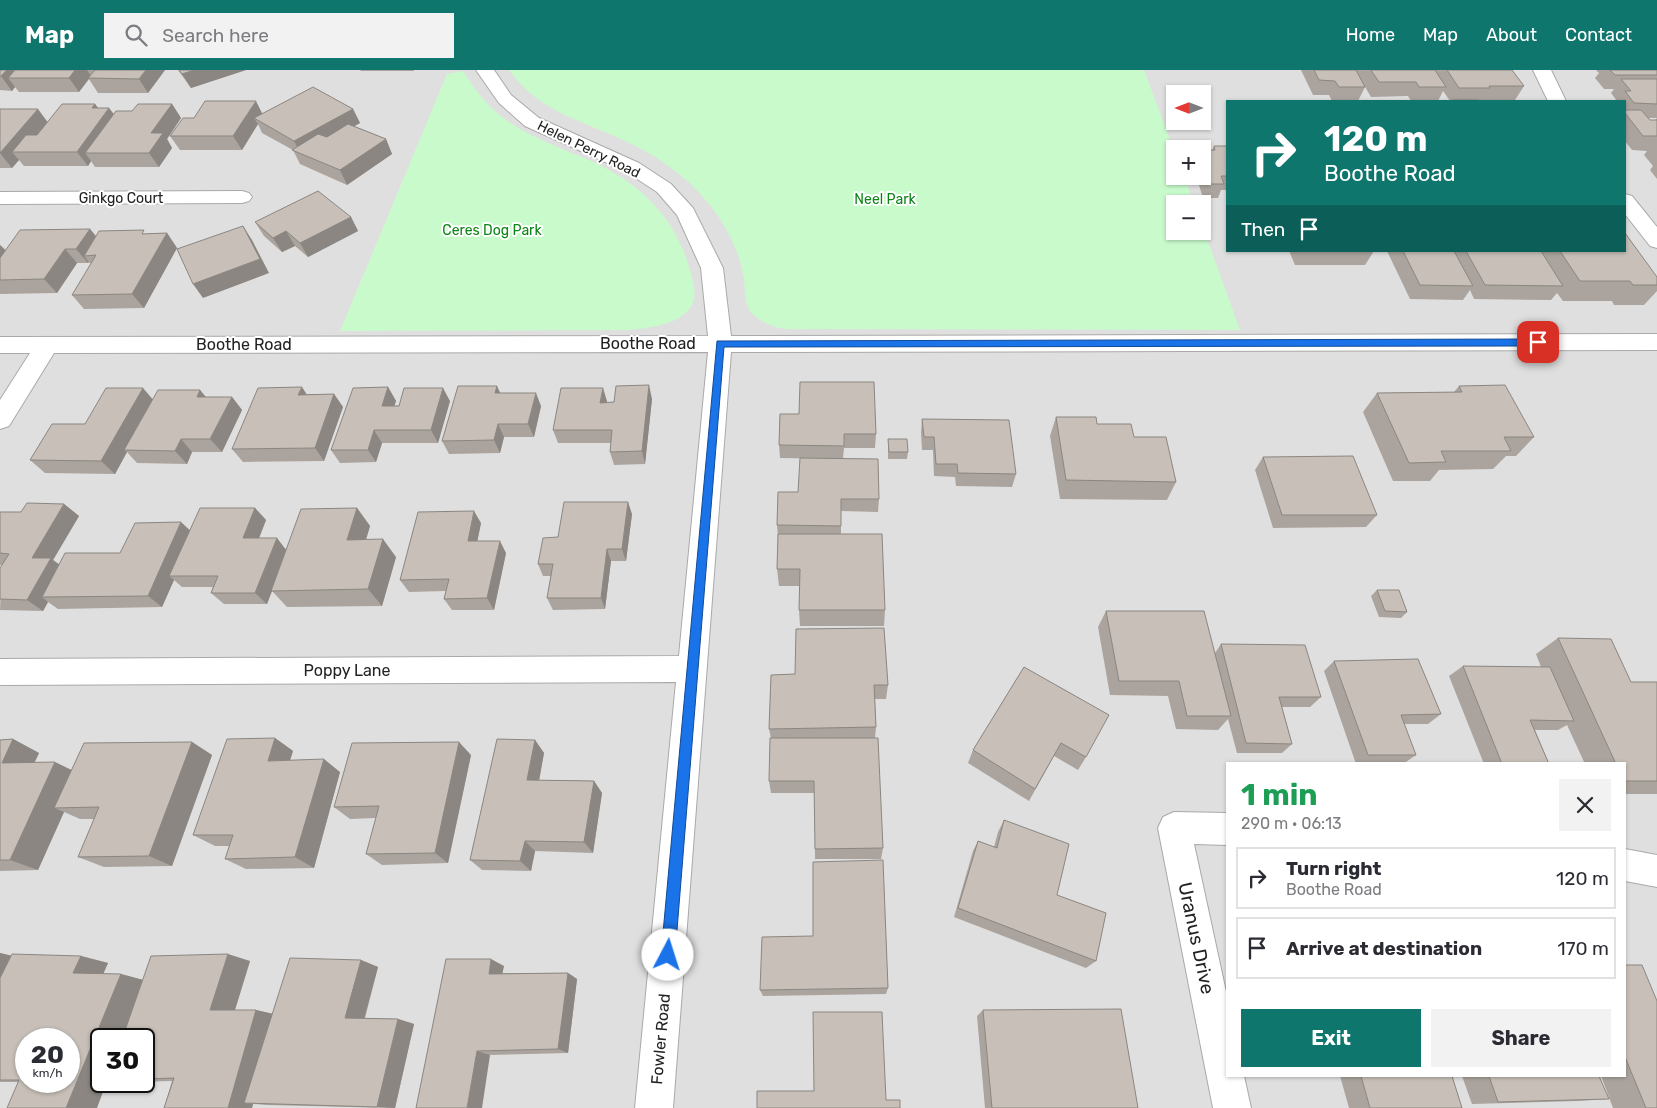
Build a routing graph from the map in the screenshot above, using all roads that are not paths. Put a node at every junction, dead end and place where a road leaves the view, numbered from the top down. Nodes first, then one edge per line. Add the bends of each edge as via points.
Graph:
1 (485, 70) edge
2 (1542, 70) edge
3 (1557, 100) edge
4 (242, 197) dead end
5 (0, 198) edge
6 (1630, 207) edge
7 (1657, 214) edge
8 (1657, 241) edge
9 (1657, 342) edge
10 (720, 343) junction
11 (48, 344) junction
12 (0, 345) edge
13 (0, 420) edge
14 (693, 669) junction
15 (0, 672) edge
16 (1226, 829) edge
17 (1626, 865) edge
18 (1657, 871) edge
19 (654, 1108) edge
20 (1232, 1108) edge

1 - 10 street, Helen Perry Road via 505,99 532,122 632,168 664,188 686,213 712,268
2 - 3 street
4 - 5 street, Ginkgo Court
6 - 7 street
6 - 8 street
9 - 10 street, Boothe Road
10 - 11 street, Boothe Road
10 - 14 street, Fowler Road
11 - 12 street, Boothe Road
11 - 13 street
14 - 15 street, Poppy Lane
14 - 19 street, Fowler Road
16 - 20 street, Uranus Drive via 1174,828
17 - 18 street

